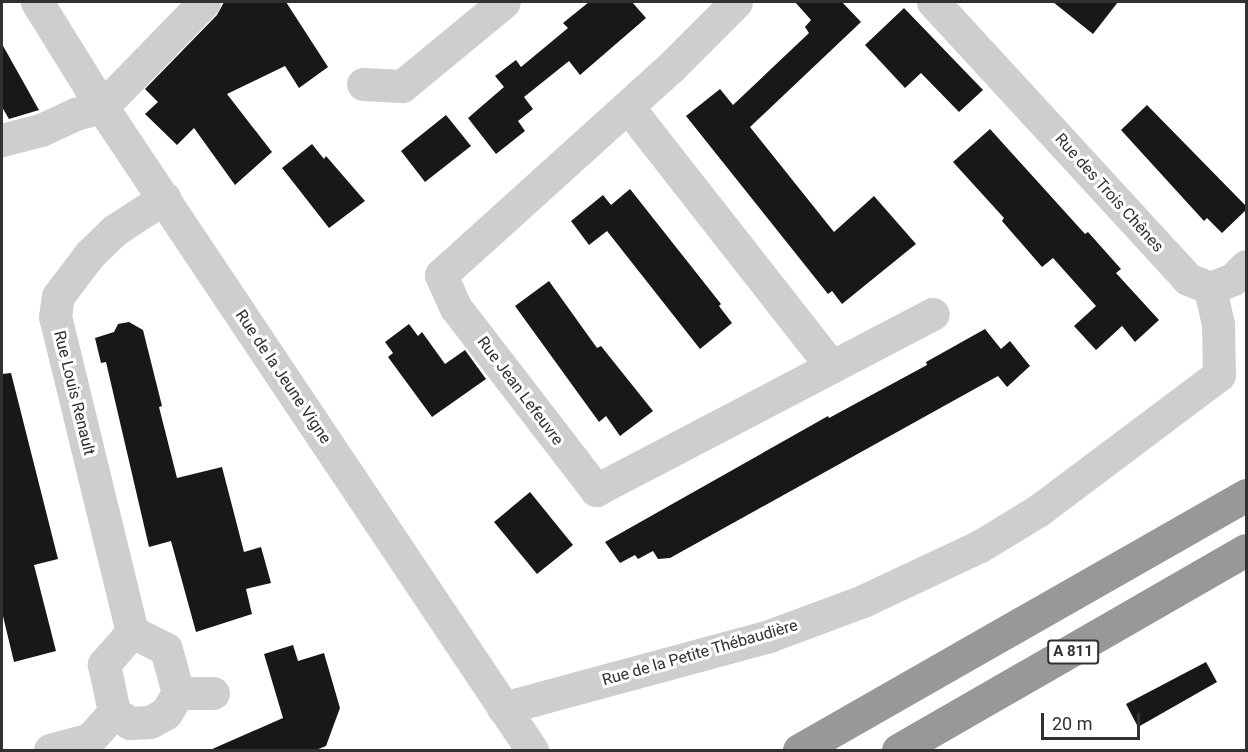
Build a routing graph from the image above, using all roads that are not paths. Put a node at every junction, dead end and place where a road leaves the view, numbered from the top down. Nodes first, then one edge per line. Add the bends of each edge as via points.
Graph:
1 (37, 2) edge
2 (204, 2) edge
3 (504, 2) edge
4 (736, 2) edge
5 (933, 2) edge
6 (363, 84) dead end
7 (102, 107) junction
8 (628, 107) junction
9 (2, 140) edge
10 (164, 198) junction
11 (1246, 266) edge
12 (1210, 288) junction
13 (933, 314) dead end
14 (832, 367) junction
15 (1246, 495) edge
16 (1246, 550) edge
17 (132, 632) junction
18 (178, 693) junction
19 (213, 693) dead end
20 (503, 708) junction
21 (114, 712) junction
22 (50, 750) edge
23 (532, 750) edge
24 (799, 750) edge
25 (898, 750) edge

1 - 7 street, Rue de la Jeune Vigne
2 - 7 street
3 - 6 street via 402,86
4 - 8 street, Rue Jean Lefeuvre
5 - 12 street, Rue des Trois Chênes via 1188,279
7 - 9 street
7 - 10 street, Rue de la Jeune Vigne
8 - 14 street
8 - 14 street, Rue Jean Lefeuvre via 441,275 456,308 596,490
10 - 17 street, Rue Louis Renault via 115,230 90,254 58,296 55,317
10 - 20 street, Rue de la Jeune Vigne
11 - 12 street via 1233,279
12 - 20 street, Rue de la Petite Thébaudière via 1218,324 1219,375 1039,510 980,546 863,601 769,636
13 - 14 street, Rue Jean Lefeuvre
15 - 24 highway, A 811
16 - 25 highway, A 811
17 - 18 street via 166,649
17 - 21 street via 104,664
18 - 19 street
18 - 21 street via 166,713 150,722 130,723
20 - 23 street, Rue de la Jeune Vigne
21 - 22 street via 90,739

